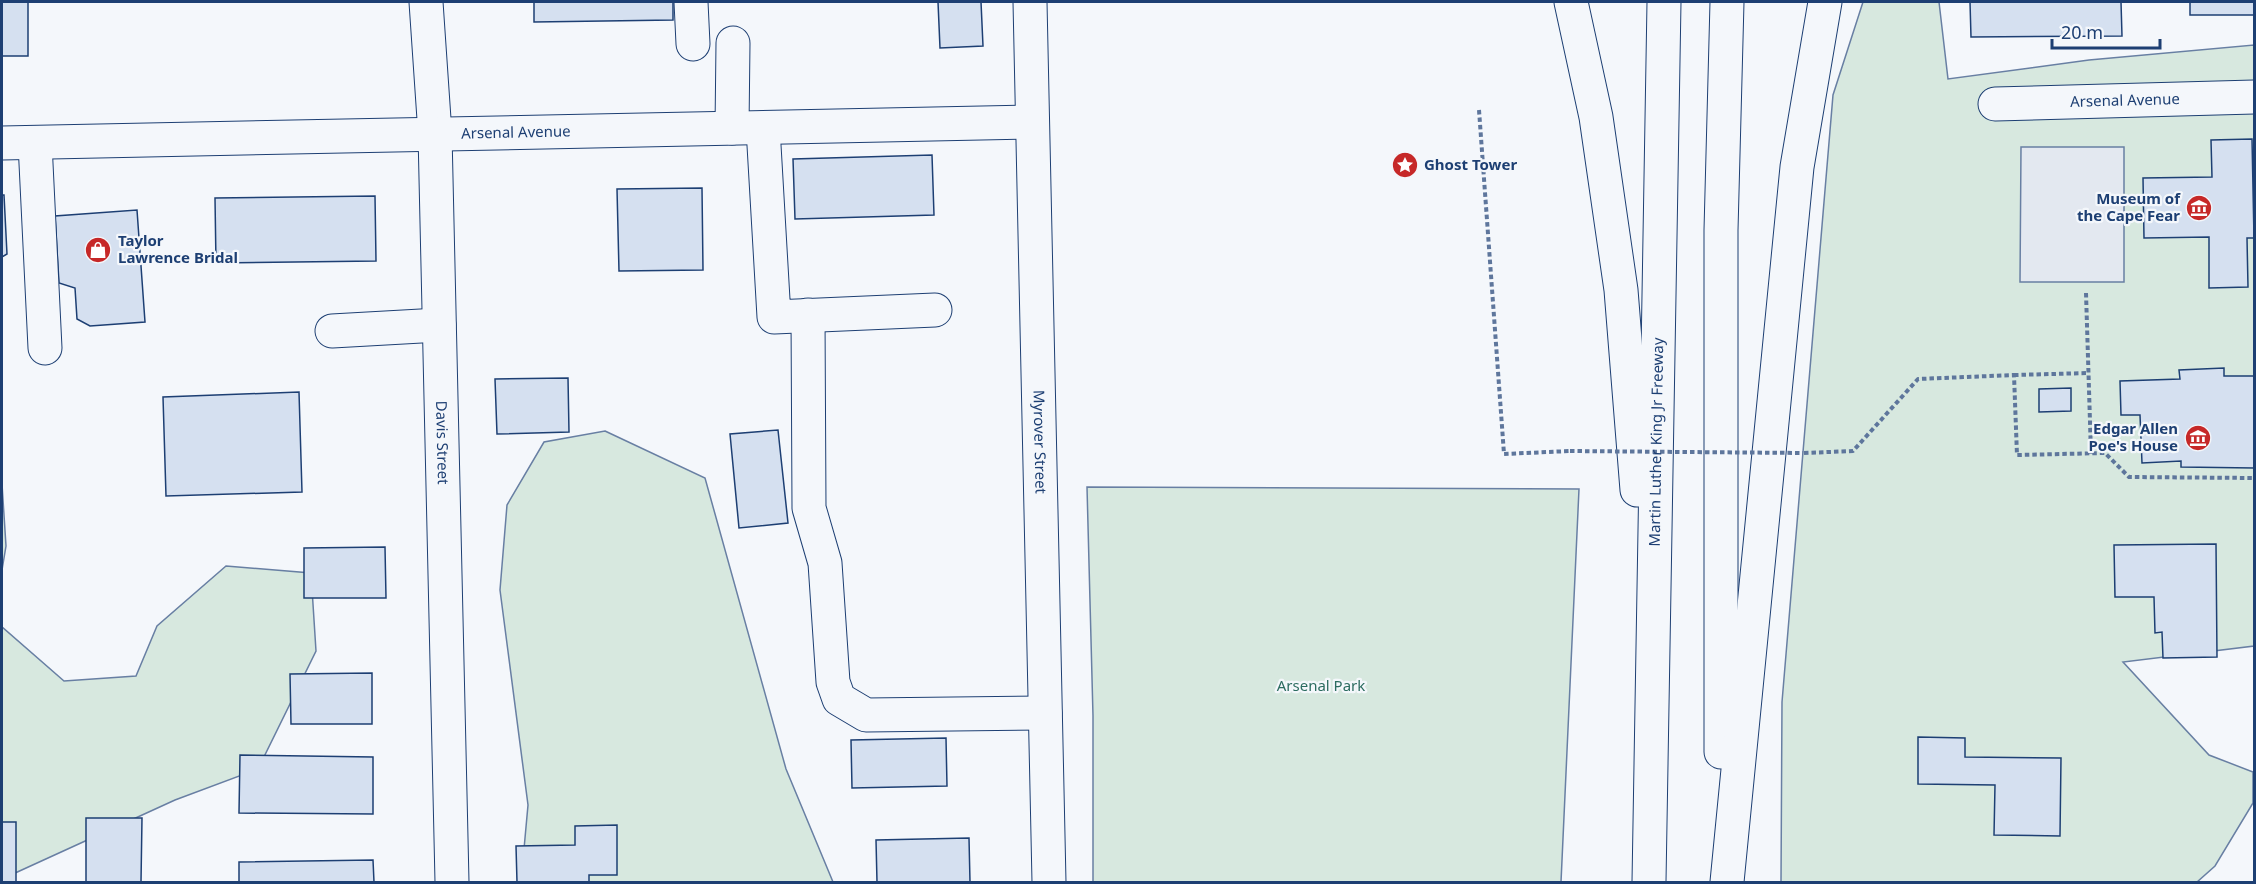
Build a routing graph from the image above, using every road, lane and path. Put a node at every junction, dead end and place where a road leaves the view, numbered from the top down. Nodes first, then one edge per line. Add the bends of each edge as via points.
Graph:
1 (426, 2) edge
2 (691, 2) edge
3 (1030, 2) edge
4 (1571, 2) edge
5 (1664, 2) edge
6 (1727, 2) edge
7 (1825, 2) edge
8 (733, 43) dead end
9 (693, 44) dead end
10 (2254, 98) edge
11 (1995, 104) dead end
12 (1479, 110) dead end
13 (1032, 122) junction
14 (747, 128) junction
15 (435, 134) junction
16 (2, 143) edge
17 (35, 143) junction
18 (2086, 293) dead end
19 (935, 310) dead end
20 (808, 315) junction
21 (439, 325) junction
22 (332, 331) dead end
23 (45, 348) dead end
24 (2089, 373) junction
25 (2014, 375) junction
26 (2091, 454) junction
27 (2254, 478) edge
28 (1653, 686) junction
29 (1045, 713) junction
30 (452, 882) edge
31 (1049, 882) edge
32 (1649, 882) edge
33 (1721, 882) edge
34 (1727, 882) edge

1 - 15 main road, Davis Street
2 - 9 main road
3 - 13 main road, Myrover Street
4 - 28 main road via 1596,117 1621,290
5 - 28 main road, Martin Luther King Jr Freeway
6 - 33 main road via 1721,230
7 - 34 main road via 1797,167
8 - 14 main road
10 - 11 main road, Arsenal Avenue
12 - 25 path, bridge via 1504,454 1853,451 1918,379
13 - 14 main road, Arsenal Avenue
13 - 29 main road, Myrover Street
14 - 15 main road, Arsenal Avenue
14 - 20 main road via 774,317
15 - 17 main road, Arsenal Avenue
15 - 21 main road, Davis Street
16 - 17 main road, Arsenal Avenue
17 - 23 main road
18 - 24 path
19 - 20 main road
20 - 29 main road via 810,508 825,563 833,682 839,699 866,716
21 - 22 main road
21 - 30 main road, Davis Street
24 - 25 path
24 - 26 path
25 - 26 path via 2017,455
26 - 27 path via 2105,453 2129,477
28 - 32 main road, Martin Luther King Jr Freeway
29 - 31 main road, Myrover Street

